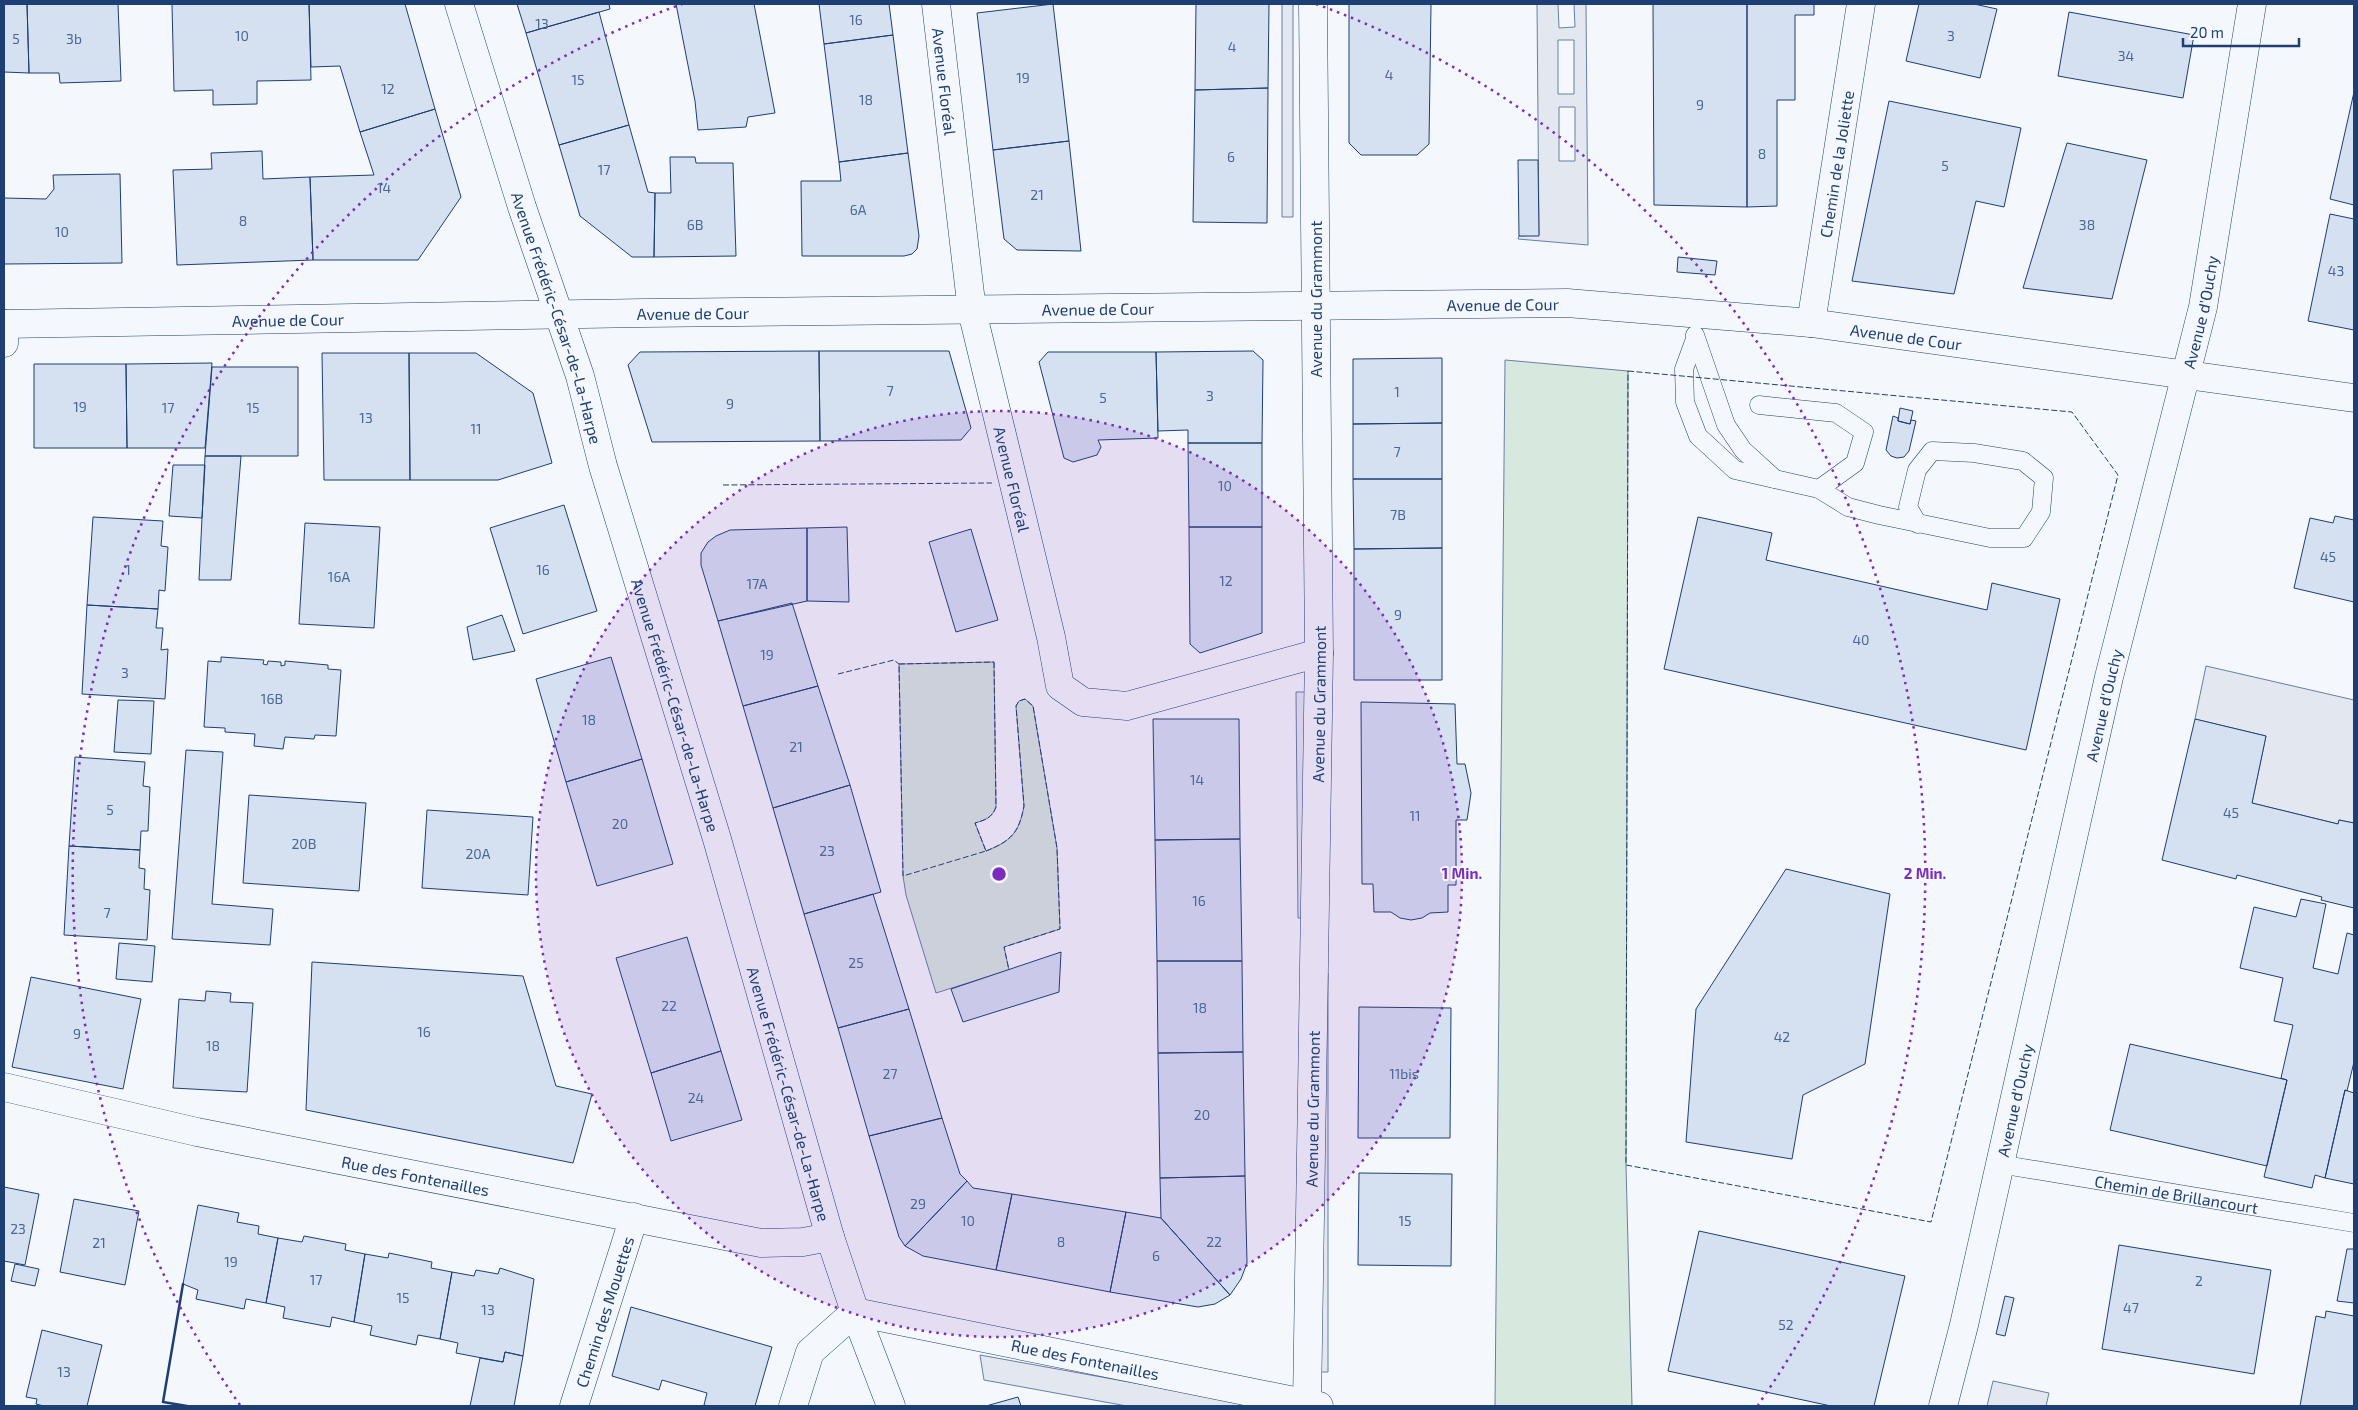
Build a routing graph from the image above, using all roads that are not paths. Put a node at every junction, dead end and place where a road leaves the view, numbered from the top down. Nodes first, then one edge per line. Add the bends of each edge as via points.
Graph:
1 (459, 4) edge
2 (936, 4) edge
3 (1313, 4) edge
4 (1861, 4) edge
5 (2252, 4) edge
6 (1315, 306) junction
7 (972, 311) junction
8 (1694, 312) junction
9 (561, 315) junction
10 (1811, 322) junction
11 (4, 330) edge
12 (1695, 339) junction
13 (2187, 374) junction
14 (2354, 398) edge
15 (1759, 405) dead end
16 (1776, 479) junction
17 (1819, 489) junction
18 (1918, 524) junction
19 (1319, 653) junction
20 (4, 1087) edge
21 (1999, 1164) junction
22 (634, 1217) junction
23 (2354, 1223) edge
24 (830, 1237) junction
25 (854, 1312) junction
26 (1313, 1405) edge
27 (574, 1406) edge
28 (793, 1406) edge
29 (891, 1406) edge
30 (1943, 1406) edge

1 - 9 street, Avenue Frédéric-César-de-La-Harpe via 522,207
2 - 7 street, Avenue Floréal
3 - 6 street, Avenue du Grammont
4 - 10 street, Chemin de la Joliette
5 - 13 street, Avenue d'Ouchy via 2206,287
6 - 7 street, Avenue de Cour
6 - 8 street, Avenue de Cour via 1567,303
6 - 19 street, Avenue du Grammont
7 - 9 street, Avenue de Cour
7 - 19 street, Avenue Floréal via 1060,686 1083,702 1127,706
8 - 10 street, Avenue de Cour
8 - 12 lane
9 - 11 street, Avenue de Cour
9 - 24 street, Avenue Frédéric-César-de-La-Harpe via 603,466 717,839
10 - 13 street, Avenue de Cour
12 - 16 lane via 1726,425 1743,450
12 - 16 lane via 1684,369 1685,402 1698,436 1735,470
13 - 14 street, Avenue de Cour
13 - 21 street, Avenue d'Ouchy via 2109,677
15 - 17 lane via 1836,413 1864,432 1855,463
16 - 17 lane
17 - 18 lane via 1848,507
18 - 18 lane via 1990,538 2024,538 2041,512 2044,478 2023,461 1974,453 1932,452 1918,470 1908,506
19 - 26 street, Avenue du Grammont
20 - 22 street, Rue des Fontenailles via 197,1132
21 - 23 lane, Chemin de Brillancourt
21 - 30 street, Avenue d'Ouchy
22 - 24 street, Rue des Fontenailles via 761,1243 804,1242
22 - 27 street, Chemin des Mouettes
24 - 25 street, Avenue Frédéric-César-de-La-Harpe
25 - 26 street, Rue des Fontenailles
25 - 28 street via 810,1352
25 - 29 street, Avenue Frédéric-César-de-La-Harpe

